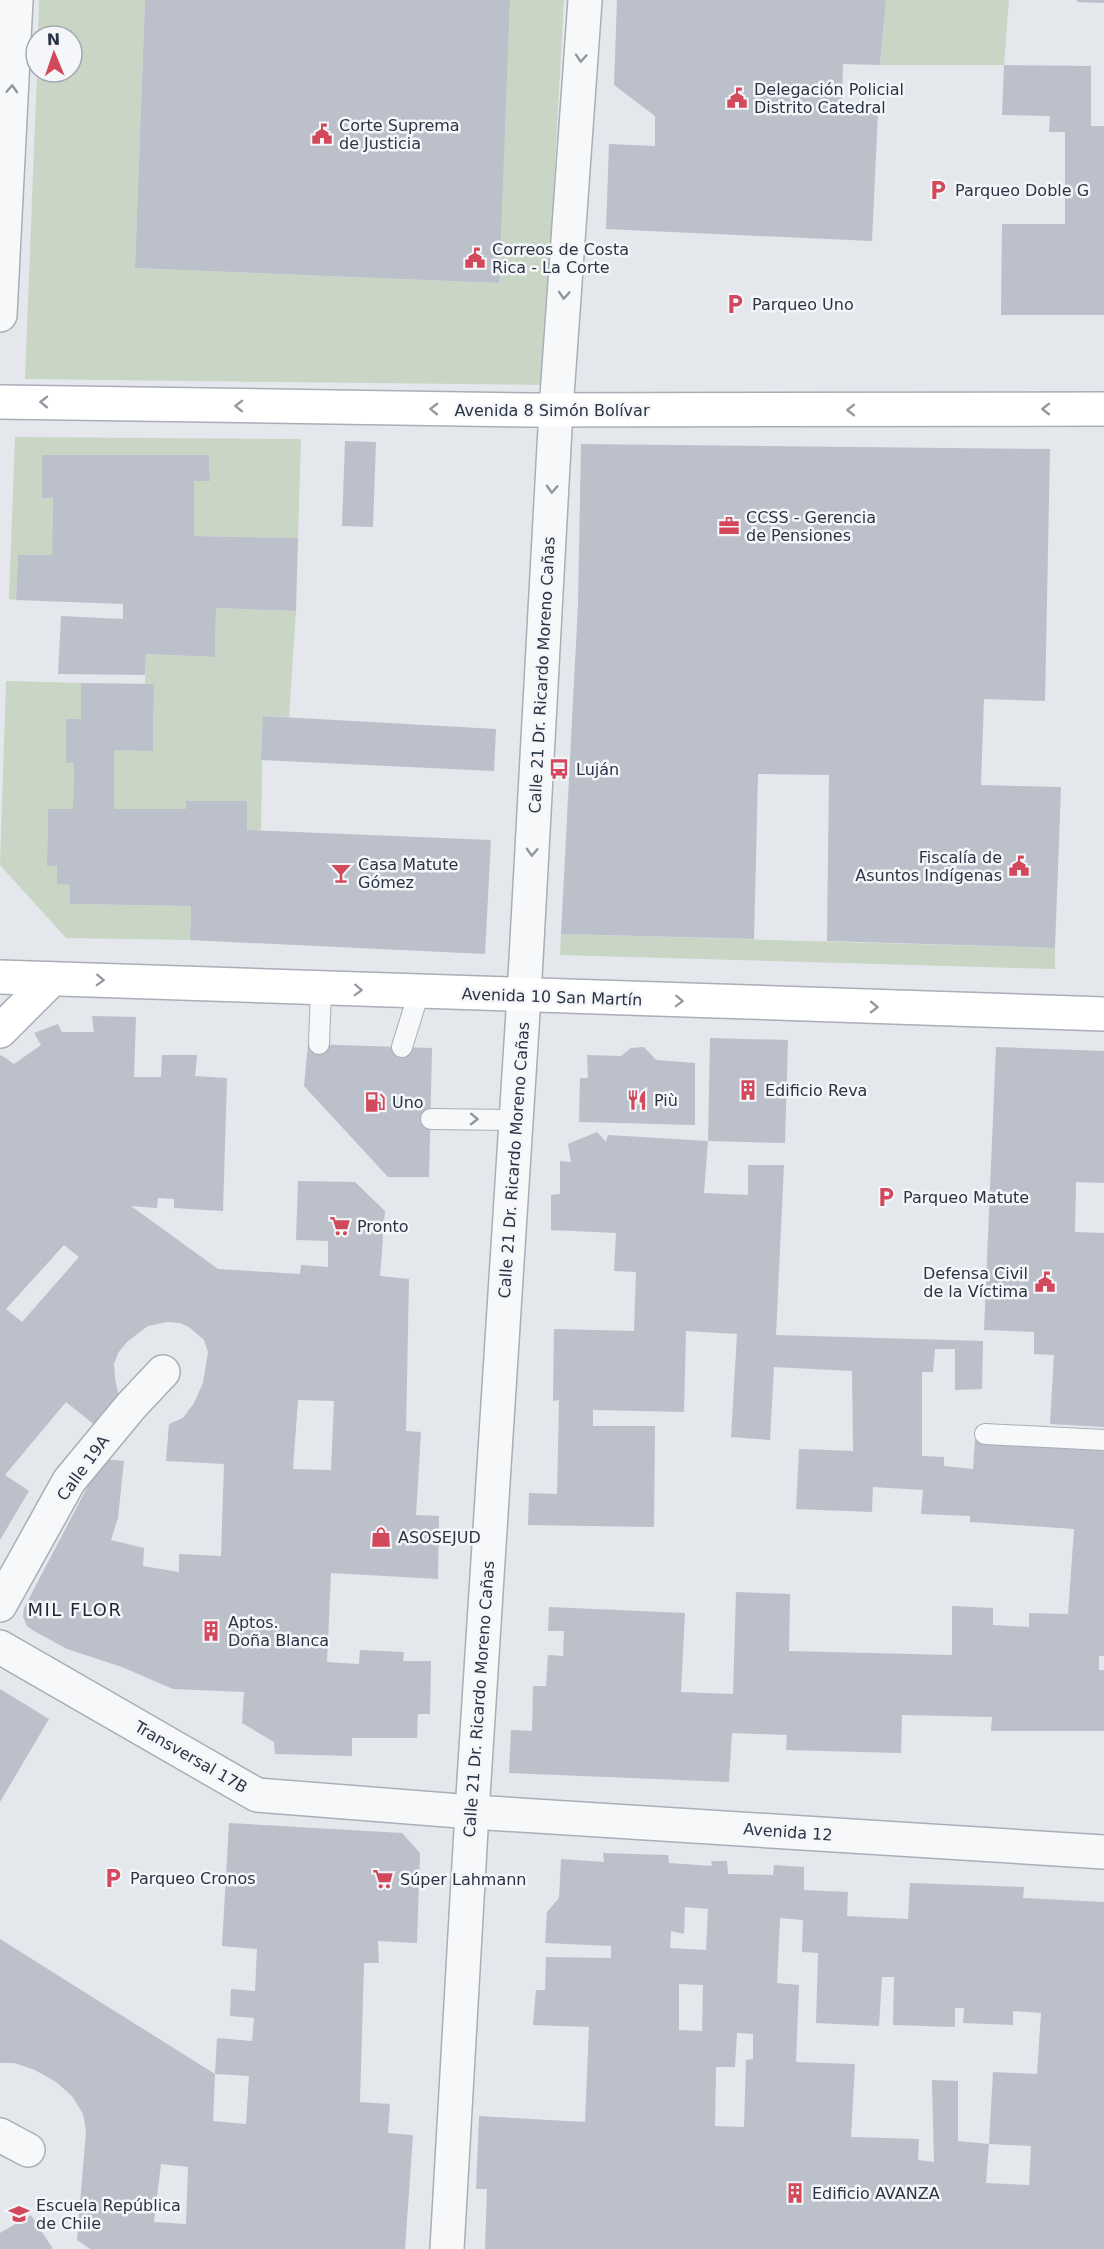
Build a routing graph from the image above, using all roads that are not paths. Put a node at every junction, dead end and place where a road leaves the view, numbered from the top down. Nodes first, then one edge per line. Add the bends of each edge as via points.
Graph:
1 (16, 0) edge
2 (585, 0) edge
3 (0, 315) edge
4 (0, 402) edge
5 (1104, 409) edge
6 (556, 410) junction
7 (0, 977) edge
8 (52, 979) junction
9 (321, 989) junction
10 (419, 992) junction
11 (525, 996) junction
12 (1104, 1014) edge
13 (0, 1031) edge
14 (319, 1044) dead end
15 (402, 1047) dead end
16 (431, 1119) dead end
17 (516, 1120) junction
18 (163, 1372) dead end
19 (985, 1434) dead end
20 (1104, 1440) edge
21 (0, 1605) edge
22 (0, 1647) edge
23 (471, 1812) junction
24 (1104, 1852) edge
25 (0, 2135) edge
26 (28, 2150) dead end
27 (447, 2249) edge

3 -> 1 street
2 -> 6 street, Calle 21 Dr. Ricardo Moreno Cañas
6 -> 4 street, Avenida 8 Simón Bolívar
5 -> 6 street, Avenida 8 Simón Bolívar
6 -> 11 street, Calle 21 Dr. Ricardo Moreno Cañas
7 - 8 street, Avenida 10 San Martín
8 -> 9 street, Avenida 10 San Martín
8 - 13 street
9 -> 10 street, Avenida 10 San Martín
9 - 14 lane
10 - 11 street, Avenida 10 San Martín
10 - 15 lane
11 -> 12 street, Avenida 10 San Martín
11 - 17 street, Calle 21 Dr. Ricardo Moreno Cañas
16 -> 17 lane
17 - 23 street, Calle 21 Dr. Ricardo Moreno Cañas
18 - 21 street, Calle 19A via 69,1481
19 - 20 lane
22 - 23 street, Transversal 17B via 257,1795
23 - 24 street, Avenida 12
23 - 27 street, Calle 21 Dr. Ricardo Moreno Cañas
25 - 26 street

